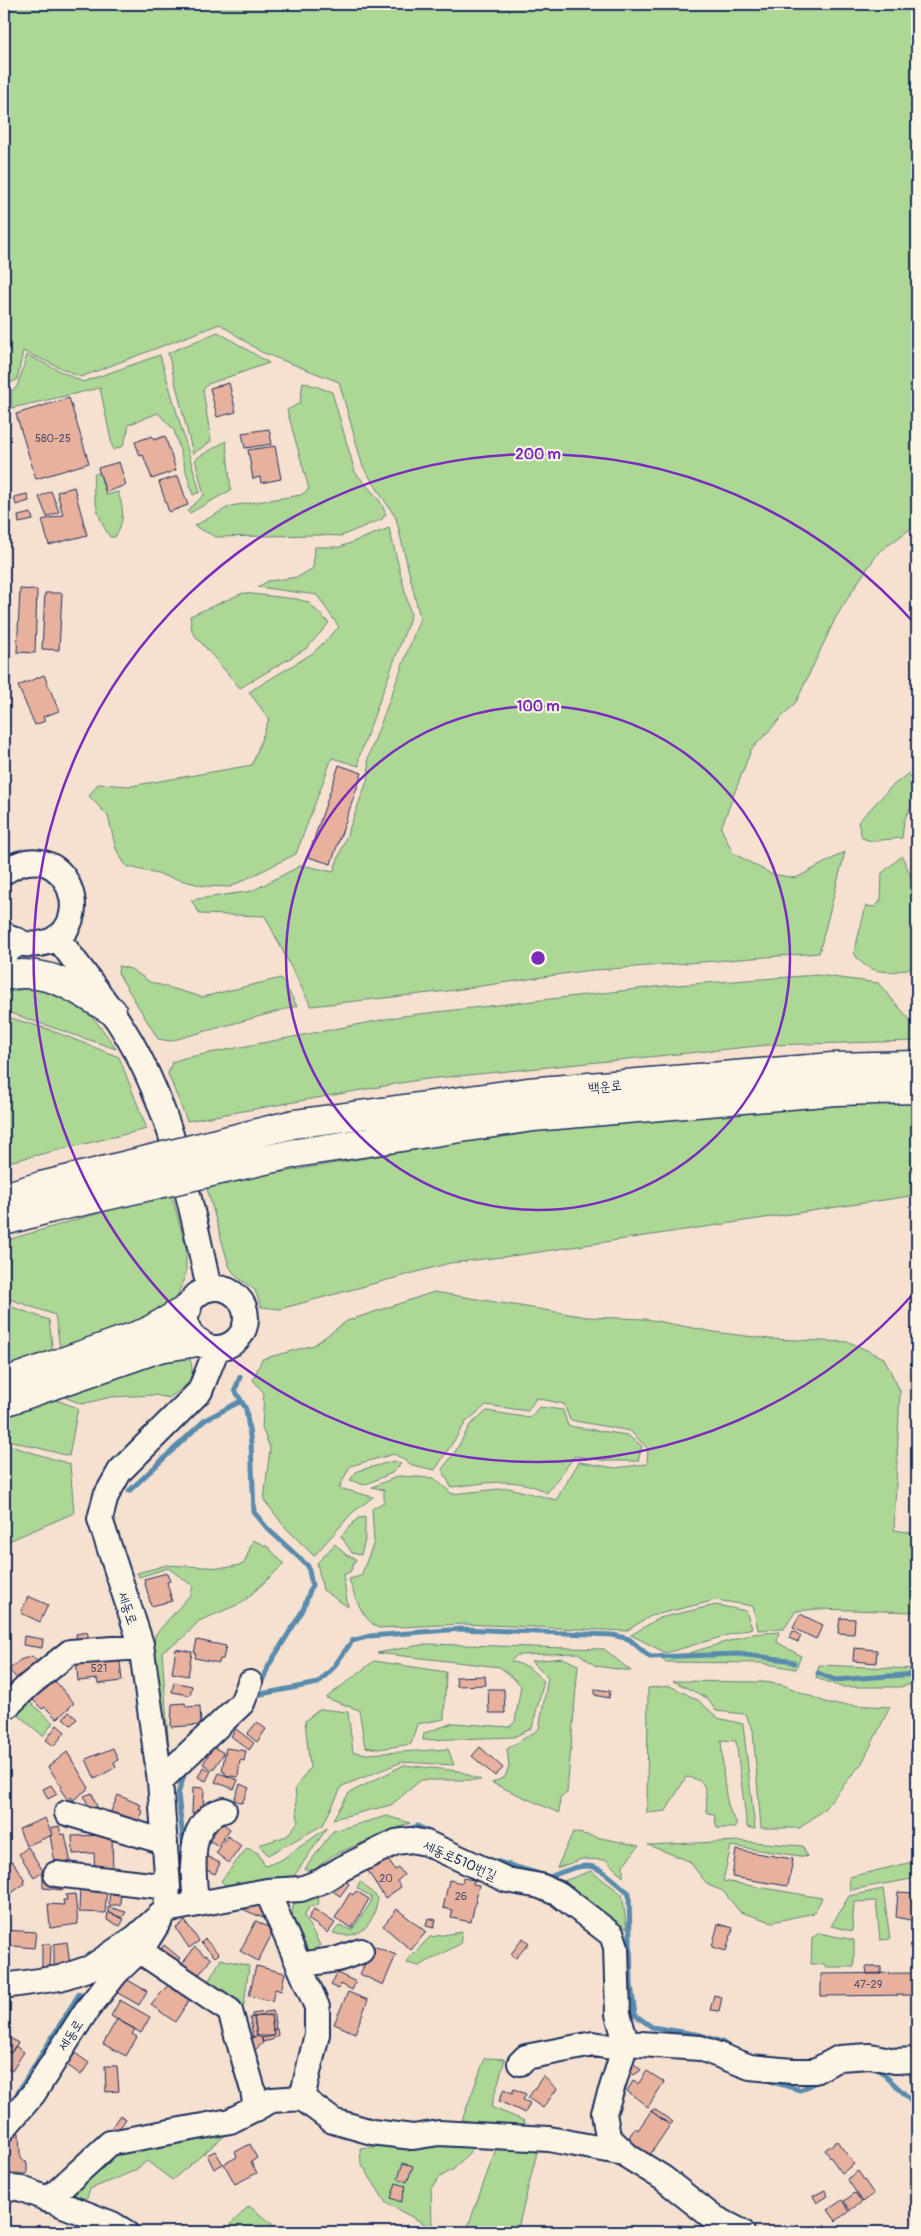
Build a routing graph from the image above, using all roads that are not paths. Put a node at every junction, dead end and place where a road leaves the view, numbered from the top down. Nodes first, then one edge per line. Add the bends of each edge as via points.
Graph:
1 (4, 872) edge
2 (57, 937) junction
3 (8, 943) edge
4 (4, 976) edge
5 (112, 1011) junction
6 (917, 1065) edge
7 (917, 1089) edge
8 (4, 1197) edge
9 (44, 1197) junction
10 (4, 1221) edge
11 (209, 1289) junction
12 (187, 1310) junction
13 (208, 1345) junction
14 (4, 1382) edge
15 (4, 1402) edge
16 (141, 1647) junction
17 (250, 1683) dead end
18 (7, 1706) dead end
19 (160, 1781) junction
20 (224, 1810) dead end
21 (67, 1813) dead end
22 (165, 1842) junction
23 (56, 1874) dead end
24 (168, 1887) junction
25 (267, 1891) junction
26 (196, 1904) junction
27 (166, 1910) junction
28 (143, 1947) junction
29 (361, 1951) dead end
30 (299, 1965) junction
31 (4, 1986) edge
32 (625, 2046) junction
33 (917, 2060) edge
34 (520, 2063) dead end
35 (302, 2098) junction
36 (256, 2109) junction
37 (4, 2128) edge
38 (624, 2153) junction
39 (4, 2186) edge
40 (48, 2200) junction
41 (710, 2224) edge
42 (125, 2232) edge
43 (742, 2232) edge

1 - 2 street via 28,861 54,867 64,876 71,888 73,908 66,928
2 - 3 street via 30,945
2 - 5 street
4 - 5 highway via 32,973 61,980
5 - 11 street via 142,1063 167,1122 189,1194
6 - 9 highway, 백운로, bridge via 833,1067 528,1092 294,1124
7 - 9 highway, 백운로, bridge via 836,1091 533,1117 296,1153
8 - 9 highway
9 - 10 highway
11 - 12 street via 199,1293
11 - 13 street via 227,1290 235,1295 245,1311 246,1321 238,1338 231,1344
12 - 13 street via 188,1330
12 - 14 highway via 147,1332
13 - 15 highway via 159,1348
13 - 16 street, 세동로 via 200,1390 120,1471 100,1518
16 - 18 street via 70,1652
16 - 19 street, 세동로
17 - 19 street via 242,1703
19 - 22 street, 세동로
20 - 26 street via 215,1812 200,1826 193,1855
21 - 22 street
22 - 24 street, 세동로
23 - 24 street
24 - 27 street, 세동로
25 - 26 street, 세동로510번길
25 - 30 street
25 - 32 street, 세동로510번길 via 301,1890 396,1842 411,1840 426,1843 506,1880 540,1886 559,1894 612,1935 616,1947 618,2014
26 - 27 street, 세동로510번길
27 - 28 street, 세동로
27 - 31 street via 136,1937 90,1968 60,1978
28 - 36 street via 146,1955 230,2011
28 - 37 street, 세동로 via 116,1973 92,2004 33,2094
29 - 30 street via 338,1959
30 - 35 street via 317,2007 317,2034
32 - 33 street via 700,2048 750,2067 792,2071 815,2071 839,2058 870,2056 895,2061
32 - 34 street via 594,2044 526,2057
32 - 38 street via 604,2113 608,2137
35 - 36 street via 272,2100
35 - 38 street via 332,2121 372,2132 413,2137 439,2133 549,2139
36 - 40 street via 230,2121 110,2143
38 - 41 street via 663,2178
39 - 40 street via 22,2189
40 - 42 street
41 - 43 street

